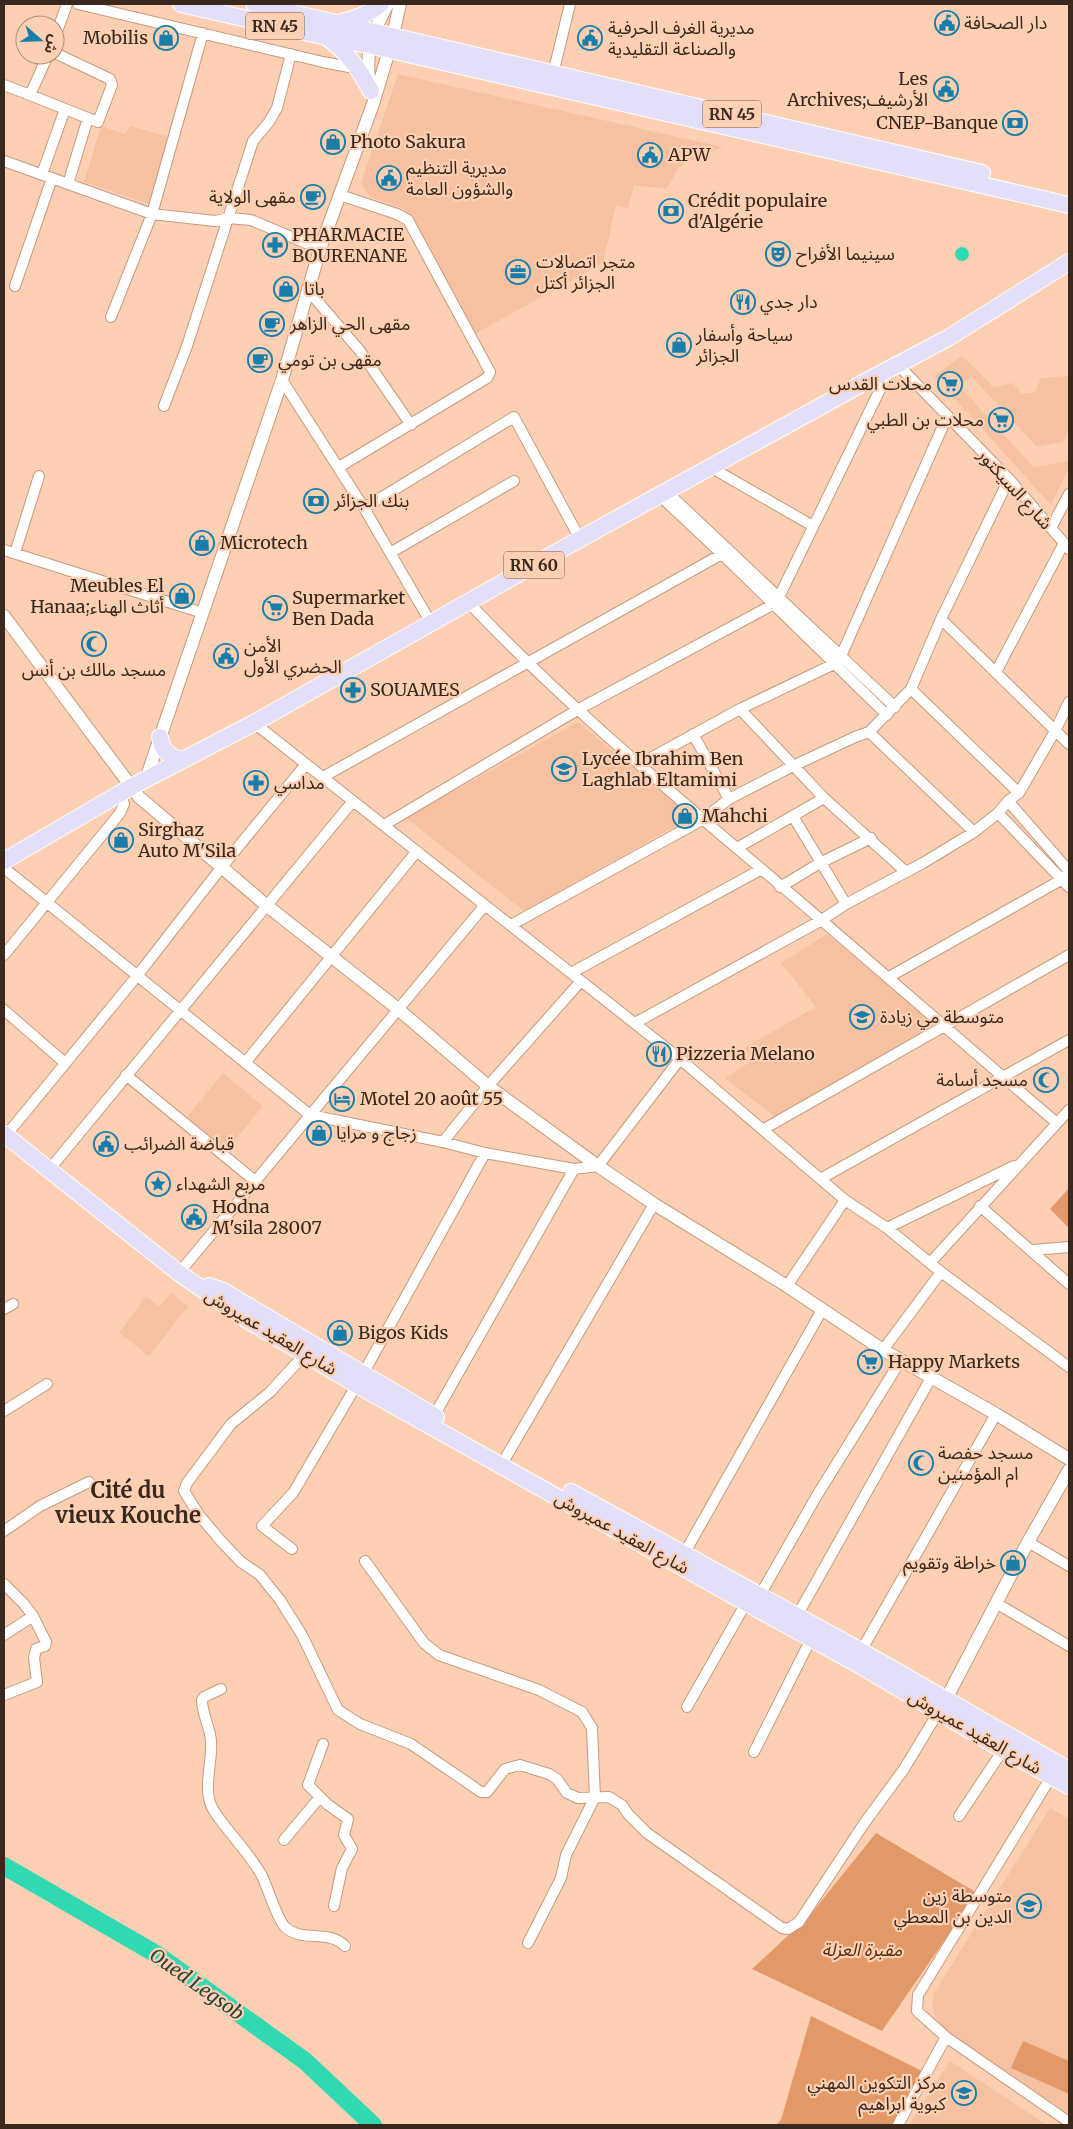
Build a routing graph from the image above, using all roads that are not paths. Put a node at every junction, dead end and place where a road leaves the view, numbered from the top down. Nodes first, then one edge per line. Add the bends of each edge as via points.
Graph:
1 (78, 4) edge
2 (181, 4) edge
3 (254, 4) edge
4 (381, 4) edge
5 (388, 4) edge
6 (400, 4) edge
7 (570, 4) edge
8 (337, 23) junction
9 (203, 33) junction
10 (327, 38) junction
11 (372, 39) junction
12 (391, 43) junction
13 (291, 54) junction
14 (65, 57) edge
15 (354, 62) junction
16 (44, 65) edge
17 (553, 74) junction
18 (4, 85) edge
19 (609, 93) junction
20 (30, 95) junction
21 (372, 97) junction
22 (65, 109) junction
23 (88, 118) junction
24 (4, 161) edge
25 (42, 174) junction
26 (52, 178) junction
27 (68, 184) junction
28 (340, 195) junction
29 (1069, 195) edge
30 (1046, 199) junction
31 (1069, 205) edge
32 (1069, 212) edge
33 (152, 214) junction
34 (229, 218) junction
35 (320, 249) junction
36 (1067, 265) edge
37 (15, 286) dead end
38 (308, 289) junction
39 (111, 317) dead end
40 (894, 366) junction
41 (282, 380) junction
42 (164, 406) dead end
43 (947, 417) junction
44 (411, 425) junction
45 (339, 466) junction
46 (710, 467) junction
47 (39, 476) dead end
48 (1009, 479) junction
49 (514, 481) dead end
50 (663, 494) junction
51 (1069, 494) edge
52 (364, 508) junction
53 (813, 526) junction
54 (1051, 528) junction
55 (580, 538) junction
56 (1066, 546) edge
57 (4, 550) edge
58 (725, 551) junction
59 (15, 553) junction
60 (390, 553) junction
61 (776, 601) junction
62 (468, 602) junction
63 (203, 613) junction
64 (4, 616) edge
65 (941, 619) junction
66 (431, 623) junction
67 (837, 660) junction
68 (526, 662) junction
69 (996, 672) junction
70 (911, 689) junction
71 (1069, 702) edge
72 (895, 707) junction
73 (579, 709) junction
74 (740, 709) junction
75 (887, 715) junction
76 (254, 723) junction
77 (869, 732) junction
78 (1055, 732) junction
79 (693, 734) junction
80 (160, 737) junction
81 (1069, 744) edge
82 (183, 760) junction
83 (306, 764) junction
84 (640, 764) junction
85 (793, 766) junction
86 (323, 777) junction
87 (133, 787) junction
88 (1019, 793) junction
89 (824, 798) junction
90 (729, 799) junction
91 (353, 801) junction
92 (1008, 801) junction
93 (998, 813) junction
94 (794, 818) junction
95 (702, 820) junction
96 (384, 825) junction
97 (974, 832) junction
98 (871, 838) junction
99 (737, 848) junction
100 (417, 851) junction
101 (4, 861) edge
102 (820, 863) junction
103 (4, 868) edge
104 (221, 868) junction
105 (762, 869) junction
106 (906, 872) junction
107 (1067, 878) edge
108 (780, 887) junction
109 (47, 904) junction
110 (846, 904) junction
111 (266, 905) junction
112 (484, 905) junction
113 (820, 920) junction
114 (511, 926) junction
115 (4, 955) edge
116 (1069, 955) edge
117 (331, 957) junction
118 (571, 973) junction
119 (138, 976) junction
120 (889, 977) junction
121 (581, 981) junction
122 (398, 1009) junction
123 (4, 1010) edge
124 (180, 1010) junction
125 (635, 1023) junction
126 (944, 1025) junction
127 (1069, 1040) edge
128 (680, 1059) junction
129 (66, 1063) junction
130 (245, 1063) junction
131 (126, 1075) junction
132 (1003, 1078) junction
133 (488, 1086) junction
134 (1069, 1110) edge
135 (310, 1116) junction
136 (1057, 1123) junction
137 (764, 1129) junction
138 (5, 1136) edge
139 (443, 1142) junction
140 (486, 1153) junction
141 (1020, 1164) junction
142 (598, 1166) junction
143 (574, 1169) junction
144 (49, 1170) junction
145 (822, 1178) junction
146 (255, 1181) junction
147 (845, 1200) junction
148 (654, 1204) junction
149 (980, 1206) junction
150 (887, 1228) junction
151 (1069, 1247) edge
152 (1033, 1250) junction
153 (930, 1263) junction
154 (941, 1272) junction
155 (179, 1274) junction
156 (1069, 1284) edge
157 (787, 1286) junction
158 (822, 1310) junction
159 (883, 1350) junction
160 (306, 1353) junction
161 (901, 1360) junction
162 (1069, 1367) edge
163 (931, 1378) junction
164 (360, 1379) junction
165 (47, 1384) dead end
166 (4, 1411) edge
167 (996, 1414) junction
168 (434, 1416) junction
169 (506, 1457) junction
170 (1069, 1459) edge
171 (1069, 1470) edge
172 (89, 1482) dead end
173 (4, 1530) edge
174 (1028, 1542) junction
175 (292, 1549) dead end
176 (684, 1554) junction
177 (365, 1561) dead end
178 (1069, 1566) edge
179 (4, 1584) edge
180 (753, 1599) junction
181 (996, 1604) junction
182 (33, 1616) junction
183 (797, 1616) junction
184 (4, 1635) edge
185 (811, 1639) junction
186 (1069, 1646) edge
187 (861, 1651) junction
188 (221, 1689) dead end
189 (4, 1695) edge
190 (943, 1705) junction
191 (687, 1707) dead end
192 (323, 1744) dead end
193 (1003, 1750) junction
194 (754, 1752) dead end
195 (1060, 1771) edge
196 (1069, 1786) edge
197 (320, 1797) junction
198 (595, 1797) junction
199 (959, 1816) dead end
200 (284, 1840) dead end
201 (334, 1906) dead end
202 (528, 1943) dead end
203 (345, 1946) dead end
204 (946, 2037) junction
205 (1069, 2122) edge
206 (898, 2125) edge

1 - 9 street
2 - 10 main road, RN 45
3 - 8 main road, RN 45
4 - 8 main road via 373,11
5 - 11 street
6 - 12 street
7 - 17 street
8 - 11 main road, RN 45
9 - 13 street
9 - 33 street
10 - 11 main road, RN 45
10 - 15 main road
11 - 12 main road, RN 45
11 - 21 street via 367,68
12 - 17 main road, RN 45
12 - 19 main road, RN 45
12 - 21 street
13 - 15 street via 349,66
13 - 34 street via 277,108 253,141
14 - 23 street via 110,79 112,85 98,122
15 - 21 main road
16 - 20 street
17 - 19 main road, RN 45
18 - 20 street
19 - 29 main road, RN 45 via 894,152
19 - 30 main road, RN 45
20 - 22 street
21 - 28 street
22 - 23 street
22 - 25 street
23 - 27 street
24 - 25 street
25 - 26 street
26 - 27 street
26 - 37 street
27 - 33 street
28 - 35 street
28 - 44 street via 408,220 490,368 487,378
30 - 31 main road, RN 45
30 - 32 main road
33 - 34 street via 215,221
33 - 39 street
34 - 35 street via 251,220
34 - 42 street
35 - 38 street
36 - 40 main road, RN 60 via 948,338
38 - 41 street
38 - 44 street via 360,351
40 - 43 street, شارع السيكتور
40 - 46 main road, RN 60
40 - 53 street
41 - 45 street
41 - 63 street
43 - 48 street, شارع السيكتور
43 - 67 street
44 - 45 street
45 - 52 street
46 - 50 main road, RN 60
46 - 53 street
47 - 59 street
48 - 54 street, شارع السيكتور
48 - 65 street
49 - 60 street
50 - 55 main road, RN 60
50 - 58 street
51 - 54 street
52 - 55 street via 514,417
52 - 60 street
53 - 61 street
54 - 56 street, شارع السيكتور
55 - 62 main road, RN 60
56 - 69 street
57 - 59 street
58 - 61 street
58 - 68 street
59 - 63 street
60 - 66 street
61 - 67 street
61 - 73 street
62 - 66 main road, RN 60
62 - 68 street
63 - 80 street
64 - 87 street
65 - 69 street
65 - 70 street
66 - 76 main road, RN 60
67 - 72 street
67 - 74 street
67 - 75 street
68 - 73 street
68 - 86 street
69 - 78 street
70 - 72 street
70 - 88 street
71 - 78 street
72 - 75 street
73 - 84 street
73 - 96 street
74 - 79 street
74 - 85 street
75 - 77 street
76 - 82 main road, RN 60
76 - 83 street
77 - 85 street
77 - 97 street
78 - 81 street
78 - 88 street
79 - 84 street
79 - 90 street
80 - 82 main road via 165,752
80 - 87 street
82 - 87 main road, RN 60
83 - 86 street
83 - 104 street
84 - 95 street
85 - 89 street
85 - 90 street
86 - 91 street
87 - 101 main road, RN 60
87 - 104 street via 139,797
87 - 109 street via 122,812
88 - 92 street
89 - 94 street
89 - 98 street
90 - 95 street
91 - 96 street
91 - 111 street
92 - 93 street
92 - 107 street
93 - 97 street
93 - 107 street
94 - 99 street
94 - 102 street
95 - 99 street
95 - 114 street
96 - 100 street
97 - 106 street
98 - 102 street
98 - 106 street
99 - 105 street
100 - 112 street
100 - 117 street
102 - 108 street
102 - 110 street
103 - 109 street
104 - 111 street
104 - 119 street
105 - 108 street
105 - 118 street
106 - 110 street
107 - 120 street
108 - 113 street
109 - 115 street
109 - 119 street
110 - 113 street
111 - 117 street
111 - 124 street
112 - 114 street
112 - 122 street
113 - 120 street
113 - 125 street
114 - 118 street
116 - 126 street
117 - 122 street
117 - 130 street
118 - 121 street
119 - 124 street
119 - 129 street
120 - 126 street
121 - 125 street
121 - 133 street
122 - 133 street
122 - 135 street
123 - 129 street
124 - 130 street
124 - 131 street
125 - 128 street
126 - 132 street
126 - 137 street
127 - 132 street
128 - 137 street
128 - 142 street
129 - 138 street
130 - 135 street
131 - 144 street
131 - 146 street
132 - 136 street
132 - 145 street
133 - 139 street
133 - 142 street
134 - 136 street
135 - 139 street
135 - 146 street
136 - 141 street
137 - 145 street
138 - 144 main road, شارع العقيد عميروش
139 - 140 street
140 - 143 street
140 - 164 street
141 - 149 street
141 - 150 street
142 - 143 street
142 - 148 street
143 - 168 street
144 - 155 main road, شارع العقيد عميروش
145 - 147 street
146 - 155 street
147 - 150 street
147 - 157 street
148 - 157 street
148 - 169 street
149 - 152 street
149 - 153 street
150 - 153 street
151 - 152 street
152 - 156 street
153 - 154 street
154 - 159 street
154 - 162 street
155 - 160 main road, شارع العقيد عميروش via 240,1315
155 - 164 main road, شارع العقيد عميروش via 223,1291
157 - 158 street
158 - 159 street
158 - 176 street
159 - 161 street
160 - 164 main road, شارع العقيد عميروش
160 - 198 street via 270,1392 231,1424 186,1483 186,1496 220,1540 241,1562 260,1575 276,1594 302,1635 316,1669 343,1715 411,1744 481,1792 487,1792 506,1769 520,1765 549,1774 567,1793 578,1798
161 - 163 street
161 - 180 street
163 - 167 street
163 - 183 street
164 - 168 main road, شارع العقيد عميروش
164 - 175 street via 293,1493 262,1526
164 - 180 main road, شارع العقيد عميروش
165 - 166 street
167 - 170 street
167 - 187 street
168 - 169 main road, شارع العقيد عميروش
169 - 176 main road, شارع العقيد عميروش
171 - 174 street
172 - 173 street via 40,1506
174 - 178 street
174 - 181 street
176 - 180 main road, شارع العقيد عميروش
177 - 198 street via 424,1643 440,1655 522,1682 582,1712 592,1728
179 - 182 street
180 - 183 main road, شارع العقيد عميروش
180 - 185 main road, شارع العقيد عميروش
180 - 191 street
181 - 186 street
181 - 190 street
182 - 184 street
182 - 189 street via 46,1642 34,1654 37,1682
183 - 187 main road, شارع العقيد عميروش
185 - 190 main road, شارع العقيد عميروش
185 - 194 street
187 - 190 main road, شارع العقيد عميروش
188 - 203 street via 202,1700 211,1740 208,1793 214,1811 257,1867 286,1929 305,1936 336,1938
190 - 193 main road, شارع العقيد عميروش
190 - 195 main road, شارع العقيد عميروش
190 - 198 street via 904,1769 799,1922 788,1929 782,1928 647,1833 622,1804 609,1797
192 - 197 street via 308,1785
193 - 195 main road, شارع العقيد عميروش
193 - 199 street
195 - 196 main road, شارع العقيد عميروش
195 - 204 street via 918,1995 917,2011
197 - 200 street
197 - 201 street via 349,1821 344,1835 352,1852 342,1868
198 - 202 street via 566,1855 561,1878
204 - 205 street
204 - 206 street

